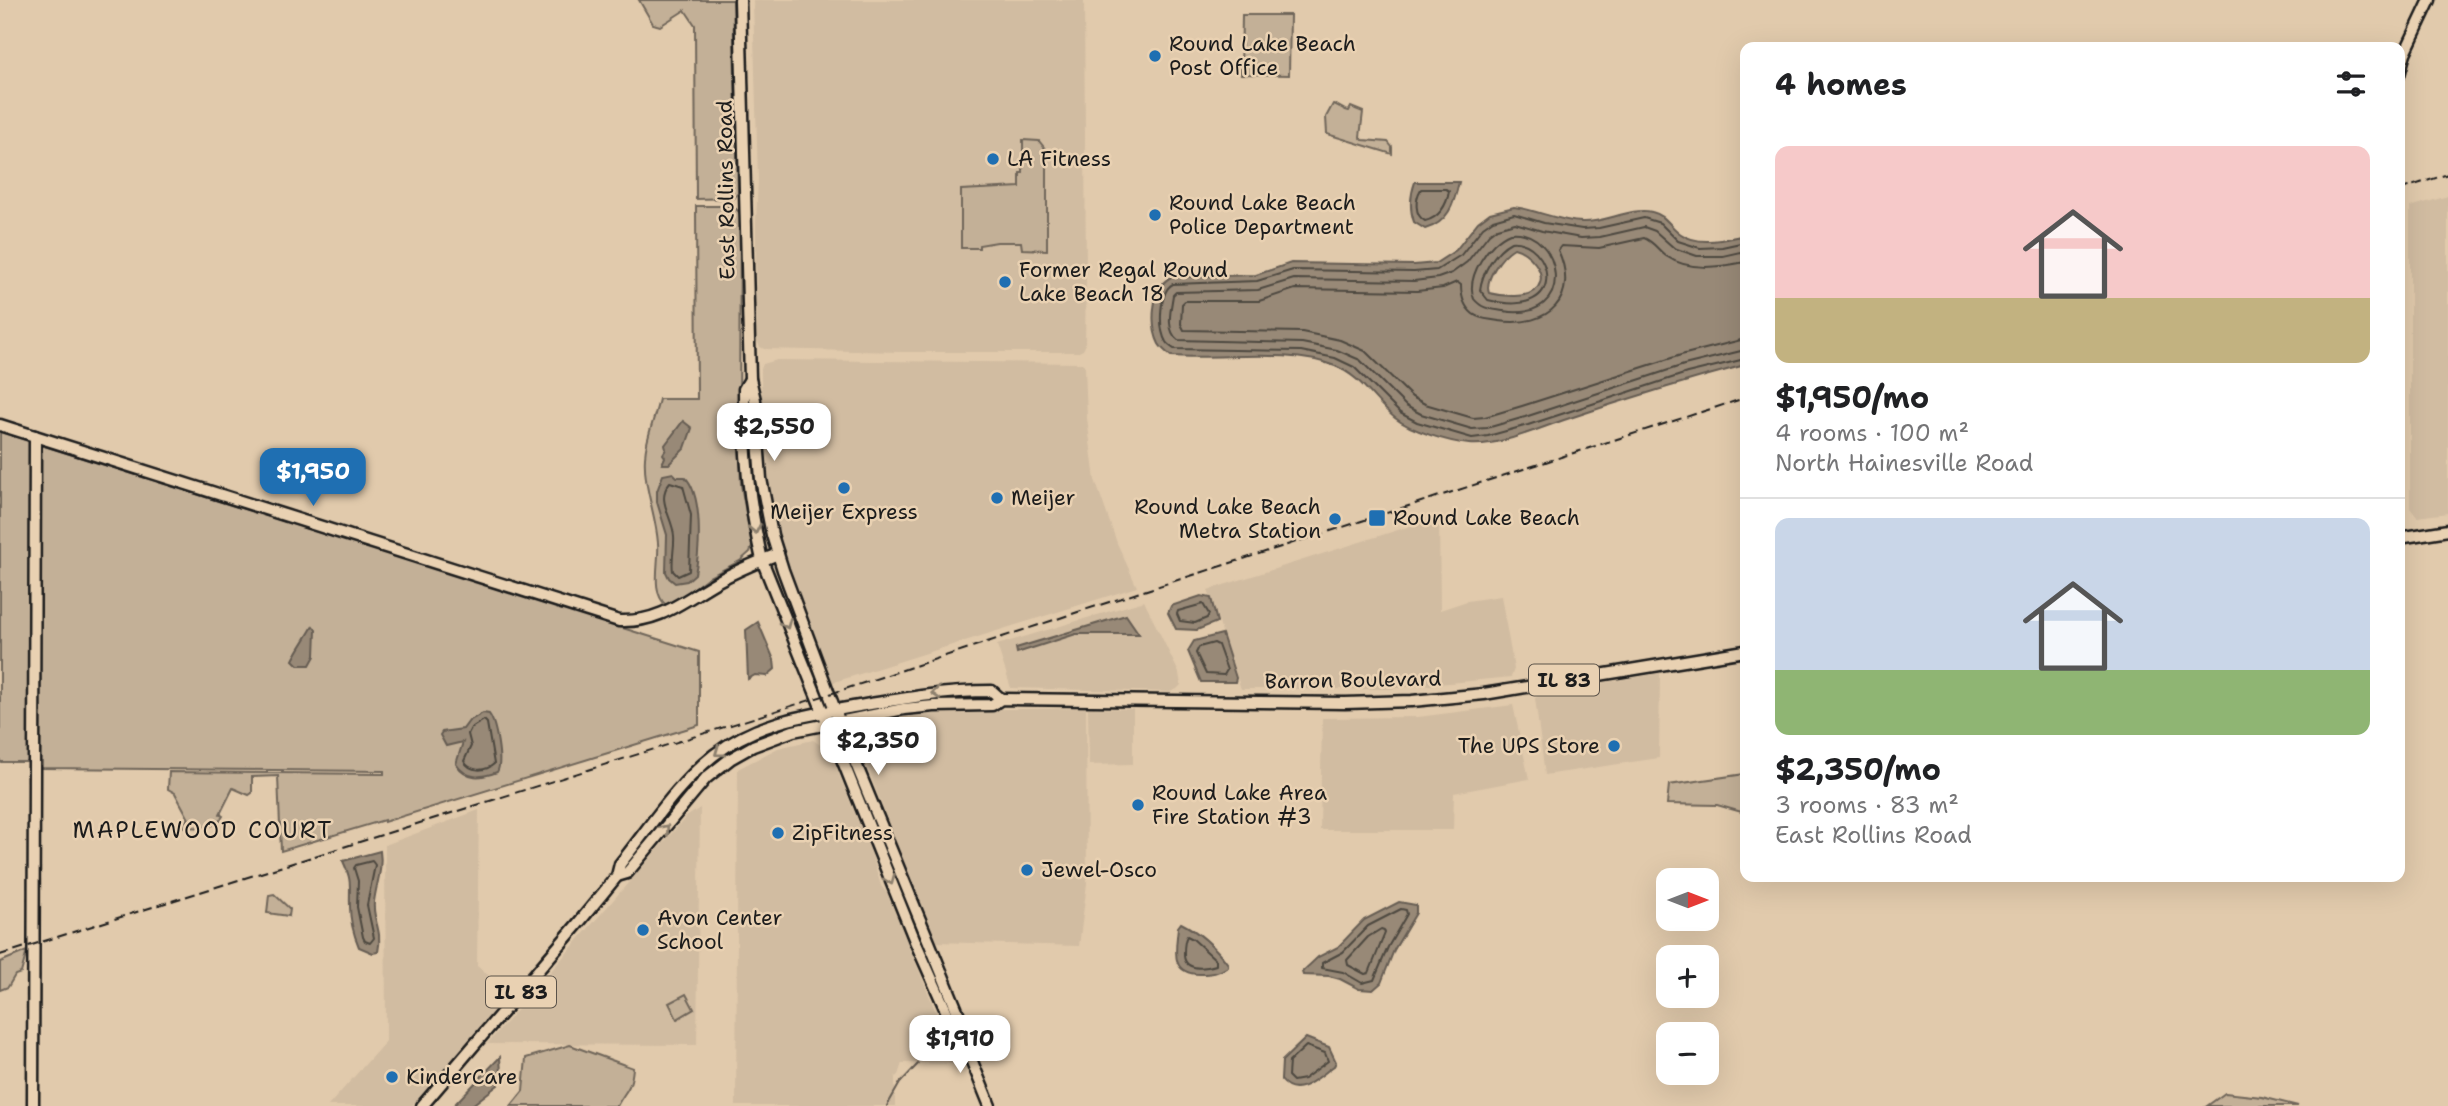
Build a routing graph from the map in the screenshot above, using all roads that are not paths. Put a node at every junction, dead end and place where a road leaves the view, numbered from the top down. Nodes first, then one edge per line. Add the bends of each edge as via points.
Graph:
1 (740, 0) edge
2 (2430, 0) edge
3 (2405, 57) edge
4 (750, 379) junction
5 (0, 425) edge
6 (35, 436) junction
7 (2448, 530) edge
8 (2405, 537) edge
9 (778, 554) junction
10 (762, 560) junction
11 (1740, 651) edge
12 (1001, 699) junction
13 (836, 709) junction
14 (822, 711) junction
15 (841, 723) junction
16 (827, 725) junction
17 (617, 876) junction
18 (954, 1015) junction
19 (33, 1106) edge
20 (422, 1106) edge
21 (990, 1106) edge

1 - 4 main road, East Rollins Road
2 - 3 main road
4 - 9 main road, East Rollins Road via 761,479
4 -> 10 main road, East Rollins Road via 744,389 745,464
5 - 6 main road
6 - 10 main road via 619,621 669,612 720,579
6 - 19 main road
7 - 8 main road
9 - 10 main road
9 - 13 main road, East Rollins Road
10 -> 14 main road, East Rollins Road
11 - 12 main road, Barron Boulevard / IL 83 via 1484,694 1412,701
12 -> 13 main road, Barron Boulevard / IL 83 via 992,691 935,693
12 - 15 main road, Barron Boulevard via 992,705 913,708
13 - 14 main road, Barron Boulevard / IL 83
13 - 15 main road, East Rollins Road
14 - 16 main road, East Rollins Road
14 -> 17 main road, Barron Boulevard / IL 83 via 762,728 713,756 627,855
15 - 16 main road, Barron Boulevard
15 - 18 main road, East Rollins Road
17 -> 16 main road, Barron Boulevard via 627,873 706,778 730,759 776,736
16 -> 18 main road, East Rollins Road via 915,941
17 - 20 main road, Barron Boulevard / IL 83
18 - 21 main road via 961,1022 960,1032

